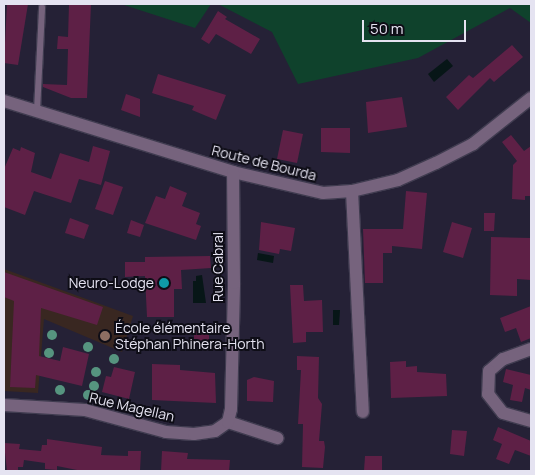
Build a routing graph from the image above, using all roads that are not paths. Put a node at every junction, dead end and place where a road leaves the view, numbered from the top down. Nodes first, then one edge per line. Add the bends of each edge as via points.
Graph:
1 (42, 7) dead end
2 (531, 98) edge
3 (4, 101) edge
4 (37, 111) junction
5 (233, 172) junction
6 (352, 191) junction
7 (531, 349) edge
8 (4, 405) edge
9 (363, 412) dead end
10 (531, 421) edge
11 (228, 422) junction
12 (277, 438) dead end

1 - 4 lane
2 - 6 street, Route de Bourda via 473,144 398,180
3 - 4 street, Route de Bourda
4 - 5 street, Route de Bourda
5 - 6 street, Route de Bourda via 323,193
5 - 11 street, Rue Cabral via 234,283
6 - 9 street
7 - 10 street via 503,359 489,371 488,394 503,413
8 - 11 street, Rue Magellan via 85,410 166,432 194,434 215,431
11 - 12 street

